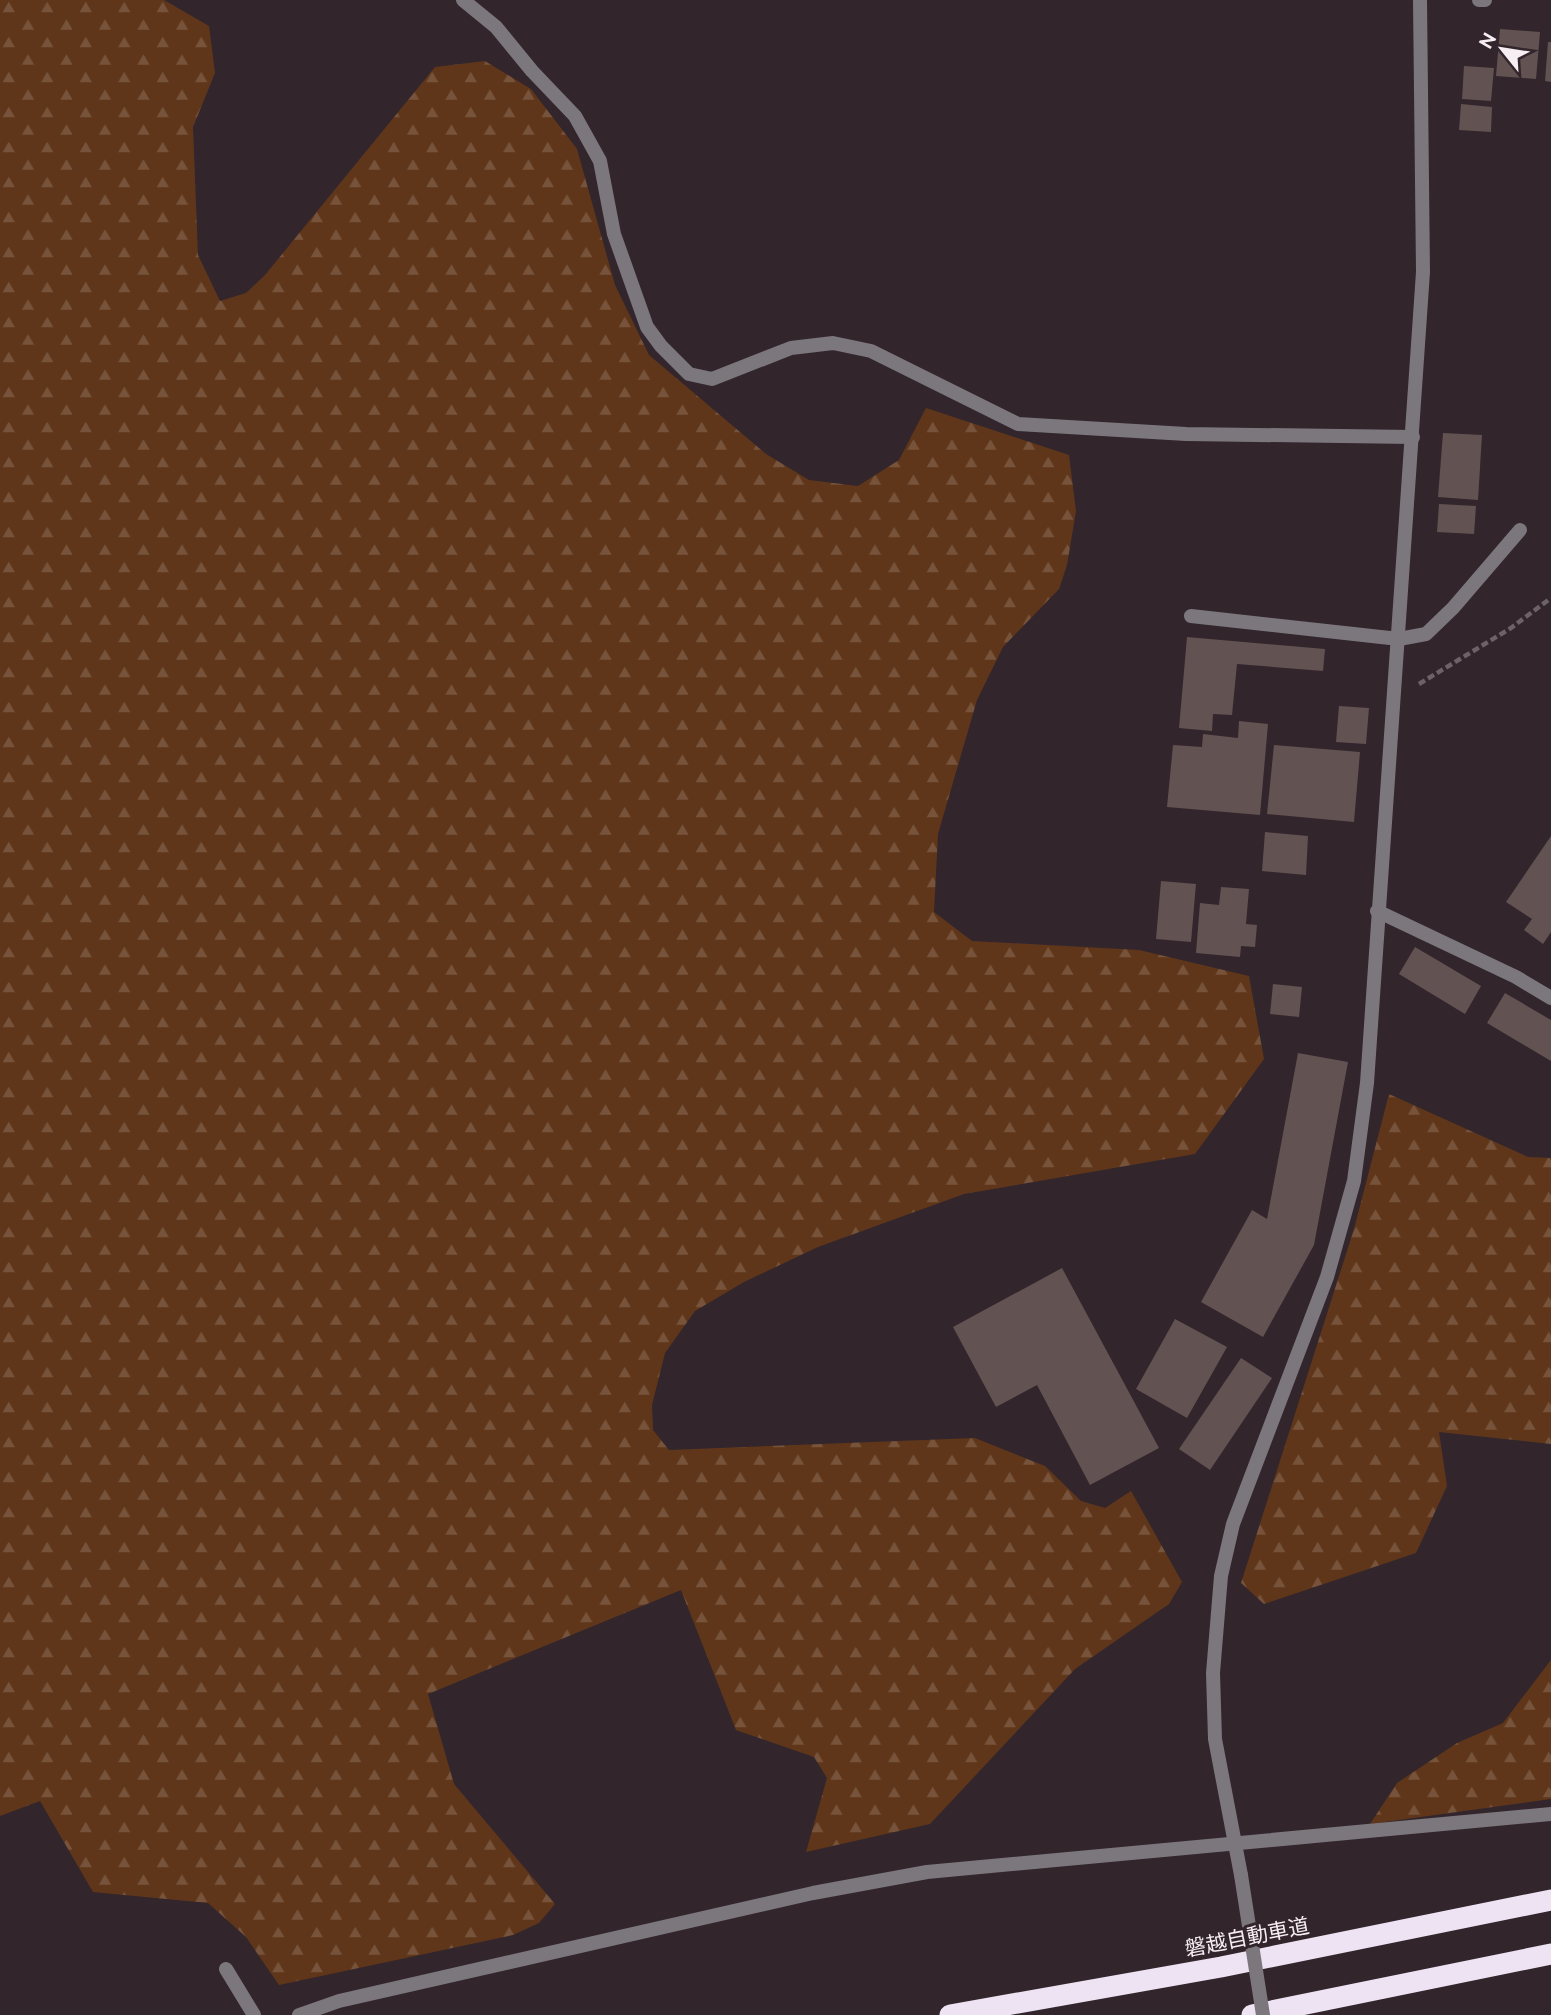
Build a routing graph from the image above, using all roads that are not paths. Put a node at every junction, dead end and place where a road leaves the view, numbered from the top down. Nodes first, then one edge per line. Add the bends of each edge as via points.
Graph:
1 (463, 0) edge
2 (1420, 0) edge
3 (1479, 0) edge
4 (1485, 0) edge
5 (1413, 437) junction
6 (1520, 530) dead end
7 (1191, 616) dead end
8 (1399, 639) junction
9 (1377, 911) junction
10 (1551, 998) edge
11 (1551, 1814) edge
12 (1235, 1845) junction
13 (1551, 1900) edge
14 (1551, 1954) edge
15 (226, 1969) dead end
16 (254, 2015) edge
17 (299, 2015) edge
18 (950, 2015) edge
19 (1252, 2015) edge
20 (1263, 2015) edge

1 - 5 street via 496,27 575,116 600,161 614,234 647,327 689,374 712,379 791,348 834,343 871,351 1018,424 1186,434
2 - 5 street via 1423,272
3 - 4 street
5 - 8 street
6 - 8 street via 1426,634
7 - 8 street
8 - 9 street
9 - 10 street
9 - 12 street via 1367,1083 1354,1181 1327,1277 1233,1524 1221,1576 1213,1673 1214,1739
11 - 12 street
12 - 17 street via 902,1877 813,1893 352,1998
12 - 20 street, bridge
13 - 18 highway, 磐越自動車道 via 1221,1967
14 - 19 highway
15 - 16 street

